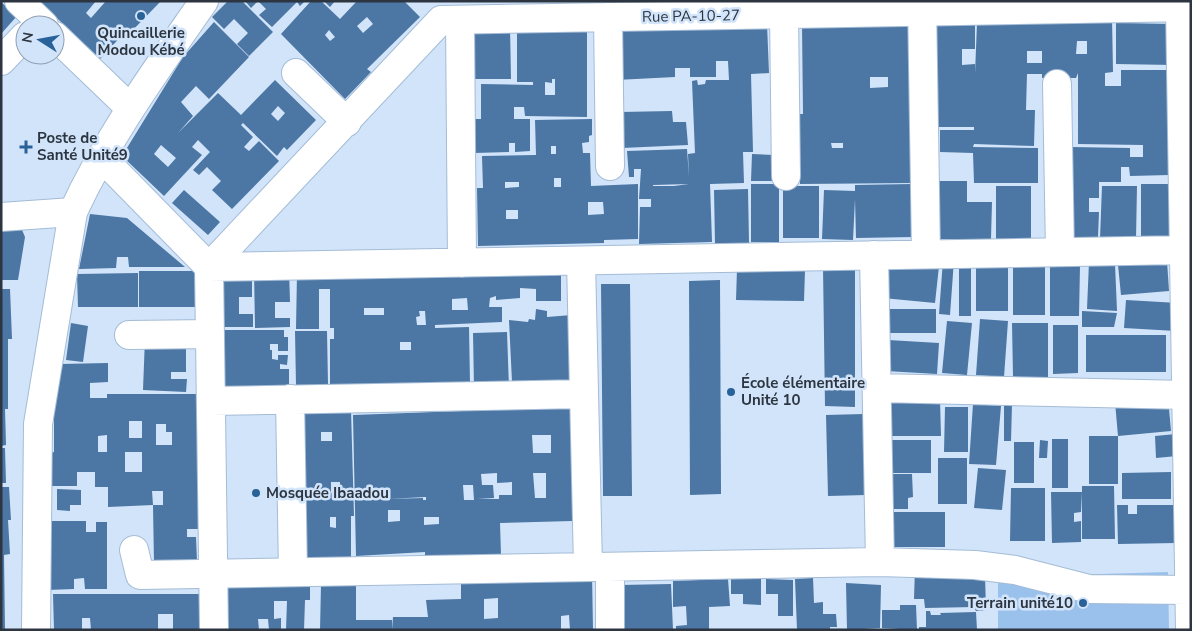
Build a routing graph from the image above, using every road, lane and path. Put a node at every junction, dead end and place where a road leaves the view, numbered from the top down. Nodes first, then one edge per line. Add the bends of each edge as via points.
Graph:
1 (19, 1) edge
2 (204, 1) edge
3 (1115, 5) edge
4 (922, 6) edge
5 (1186, 7) edge
6 (724, 8) edge
7 (581, 9) edge
8 (446, 14) edge
9 (784, 14) junction
10 (30, 15) edge
11 (608, 17) junction
12 (15, 49) edge
13 (65, 50) edge
14 (1, 61) edge
15 (296, 74) dead end
16 (1057, 84) dead end
17 (130, 108) junction
18 (347, 122) junction
19 (101, 157) junction
20 (610, 166) dead end
21 (786, 176) dead end
22 (73, 212) junction
23 (1, 217) edge
24 (1184, 250) junction
25 (1060, 252) junction
26 (926, 254) junction
27 (874, 256) junction
28 (581, 261) junction
29 (462, 263) junction
30 (209, 267) junction
31 (1188, 303) edge
32 (210, 334) junction
33 (129, 335) dead end
34 (877, 388) junction
35 (584, 394) junction
36 (1187, 395) junction
37 (290, 399) junction
38 (211, 401) junction
39 (1189, 431) edge
40 (134, 550) dead end
41 (880, 562) junction
42 (599, 567) junction
43 (293, 572) junction
44 (214, 574) junction
45 (1190, 590) edge
46 (36, 630) edge
47 (214, 630) edge
48 (610, 630) edge
49 (1190, 630) edge

1 - 10 street
2 - 17 street
3 - 4 street, Rue PA-10-27
3 - 5 street, Rue PA-10-27
4 - 9 street, Rue PA-10-27
4 - 26 street
5 - 24 street
6 - 9 street, Rue PA-10-27
6 - 11 street, Rue PA-10-27
7 - 8 street, Rue PA-10-27
7 - 11 street, Rue PA-10-27
8 - 18 street
8 - 29 street
9 - 21 street
11 - 20 street
12 - 14 street
13 - 17 street
15 - 18 street
16 - 25 street
17 - 19 street
18 - 30 street
19 - 22 street
19 - 30 street
22 - 23 street
22 - 46 street via 38,424
24 - 25 street
24 - 31 street
25 - 26 street
26 - 27 street
27 - 28 street
27 - 34 street
28 - 29 street
28 - 35 street
29 - 30 street
30 - 32 street
31 - 36 street
32 - 33 street
32 - 38 street
34 - 36 street
34 - 41 street
35 - 37 street
35 - 42 street
36 - 39 street
37 - 38 street
37 - 43 street
38 - 44 street
39 - 45 street
40 - 44 street via 140,575
41 - 42 street
41 - 45 street via 975,565 1015,570 1089,589
42 - 43 street
42 - 48 street
43 - 44 street
44 - 47 street
45 - 49 street

